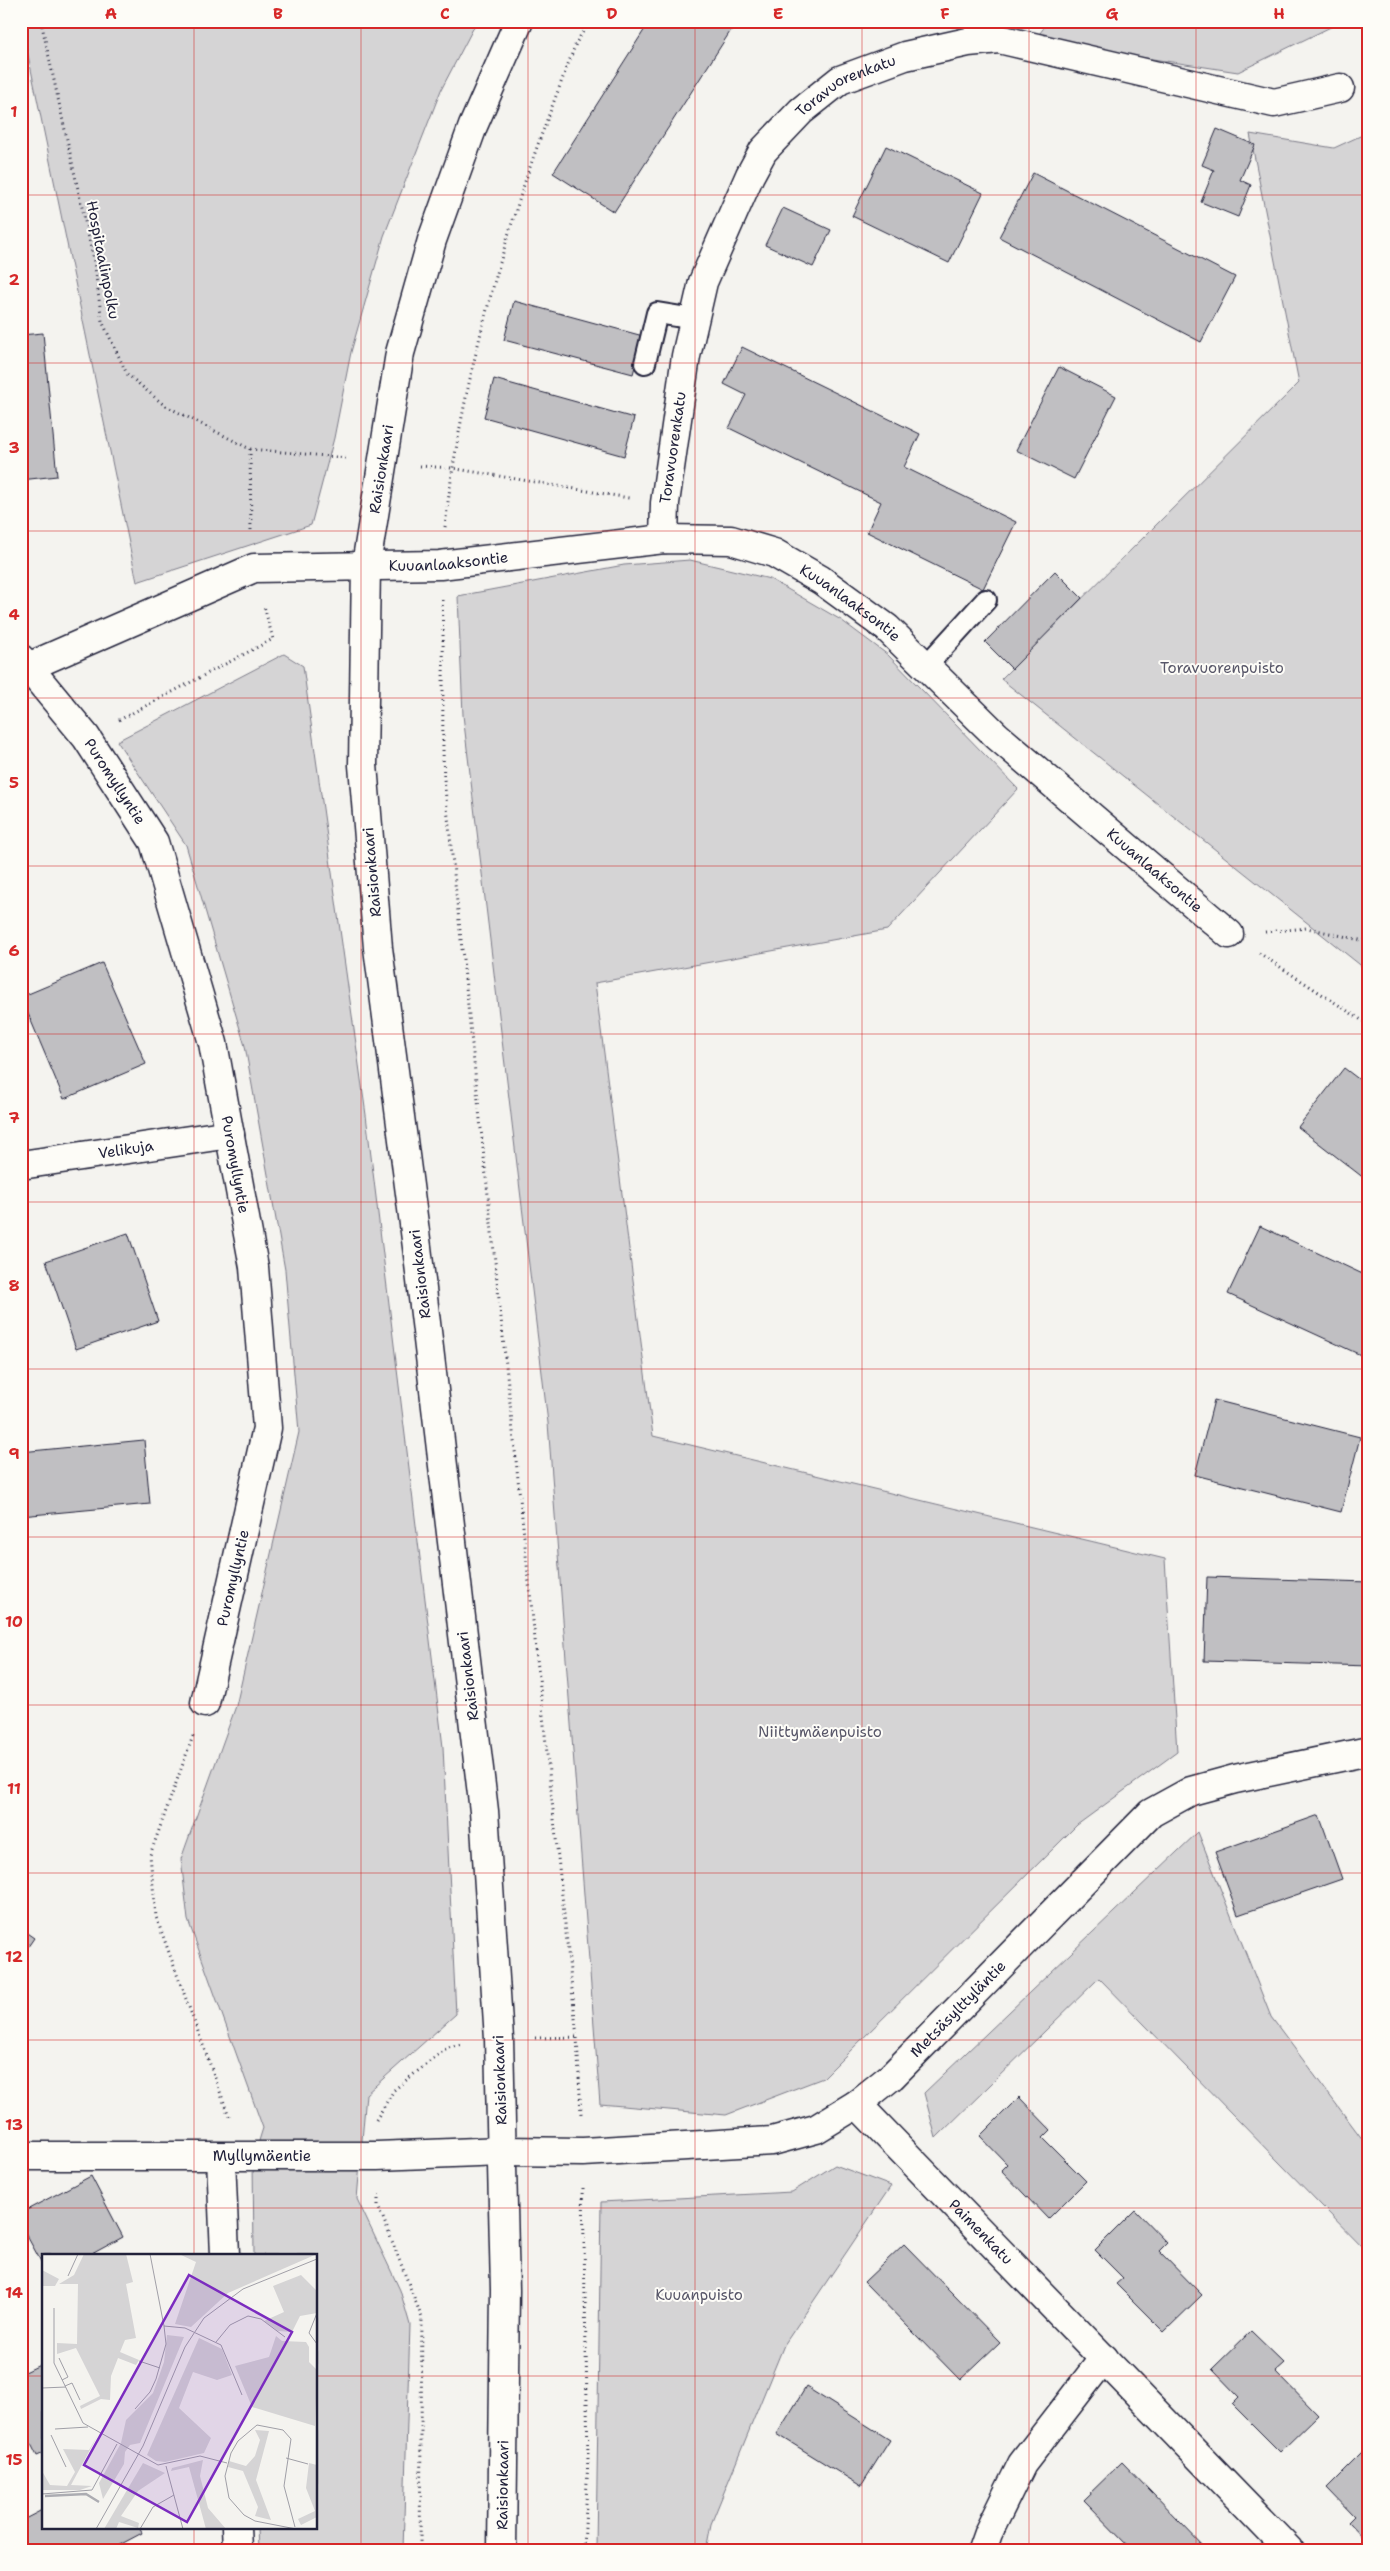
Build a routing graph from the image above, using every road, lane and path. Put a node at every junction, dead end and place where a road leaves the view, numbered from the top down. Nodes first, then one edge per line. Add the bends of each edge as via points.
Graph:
1 (41, 21) edge
2 (519, 21) edge
3 (590, 21) edge
4 (1340, 88) dead end
5 (694, 319) junction
6 (645, 363) dead end
7 (382, 462) junction
8 (664, 539) junction
9 (366, 565) junction
10 (440, 565) junction
11 (986, 600) dead end
12 (25, 663) edge
13 (926, 666) junction
14 (1229, 934) junction
15 (1369, 942) edge
16 (1369, 1025) edge
17 (230, 1134) junction
18 (21, 1164) edge
19 (205, 1703) joint
20 (1369, 1751) edge
21 (577, 2037) junction
22 (500, 2039) junction
23 (857, 2104) junction
24 (232, 2125) dead end
25 (502, 2151) junction
26 (583, 2152) junction
27 (21, 2156) edge
28 (377, 2156) junction
29 (221, 2157) junction
30 (225, 2254) edge
31 (1104, 2358) junction
32 (236, 2528) edge
33 (237, 2550) edge
34 (420, 2550) edge
35 (502, 2550) edge
36 (584, 2550) edge
37 (982, 2550) edge
38 (1289, 2550) edge

1 - 7 path, Hospitaalinpolku via 94,262 102,321 127,374 164,405 250,449
2 - 7 street, Raisionkaari via 473,126 432,240 400,352
3 - 10 path via 576,43 517,206 479,338 452,468
4 - 5 street, Toravuorenkatu via 1274,103 999,39 968,42 905,56 866,69 840,80 801,110 764,151 742,191 703,282
5 - 6 lane via 657,313
5 - 8 street, Toravuorenkatu via 665,503
7 - 9 street, Raisionkaari
8 - 10 street, Kuuanlaaksontie
8 - 13 street, Kuuanlaaksontie via 731,540 774,553 821,580 887,628
9 - 10 street, Kuuanlaaksontie
9 - 12 street, Puromyllyntie via 254,568
9 - 22 street, Raisionkaari via 363,765 378,948 484,1811
10 - 21 path via 445,659 444,779
11 - 13 lane
12 - 17 street, Puromyllyntie via 86,737 154,842 214,1043
13 - 14 street, Kuuanlaaksontie via 997,736
14 - 15 path via 1307,928
14 - 16 path
17 - 18 street, Velikuja
17 - 19 street, Puromyllyntie via 254,1267 267,1428
19 - 24 path via 150,1855 156,1917
20 - 23 street, Metsäsylttyläntie via 1235,1778 1191,1791 1151,1813 892,2076
21 - 22 path
21 - 26 path
22 - 25 street, Raisionkaari
22 - 28 path via 448,2047 394,2090 376,2118
23 - 26 street, Metsäsylttyläntie via 816,2129 772,2141
23 - 31 street, Paimenkatu
25 - 26 street, Metsäsylttyläntie
25 - 28 street, Myllymäentie
25 - 35 street, Raisionkaari via 505,2290
26 - 36 path via 588,2457
27 - 29 street, Myllymäentie
28 - 29 street, Myllymäentie
28 - 34 path via 378,2205 422,2318
29 - 30 street
31 - 37 street via 1022,2464
31 - 38 street, Paimenkatu
32 - 33 street

